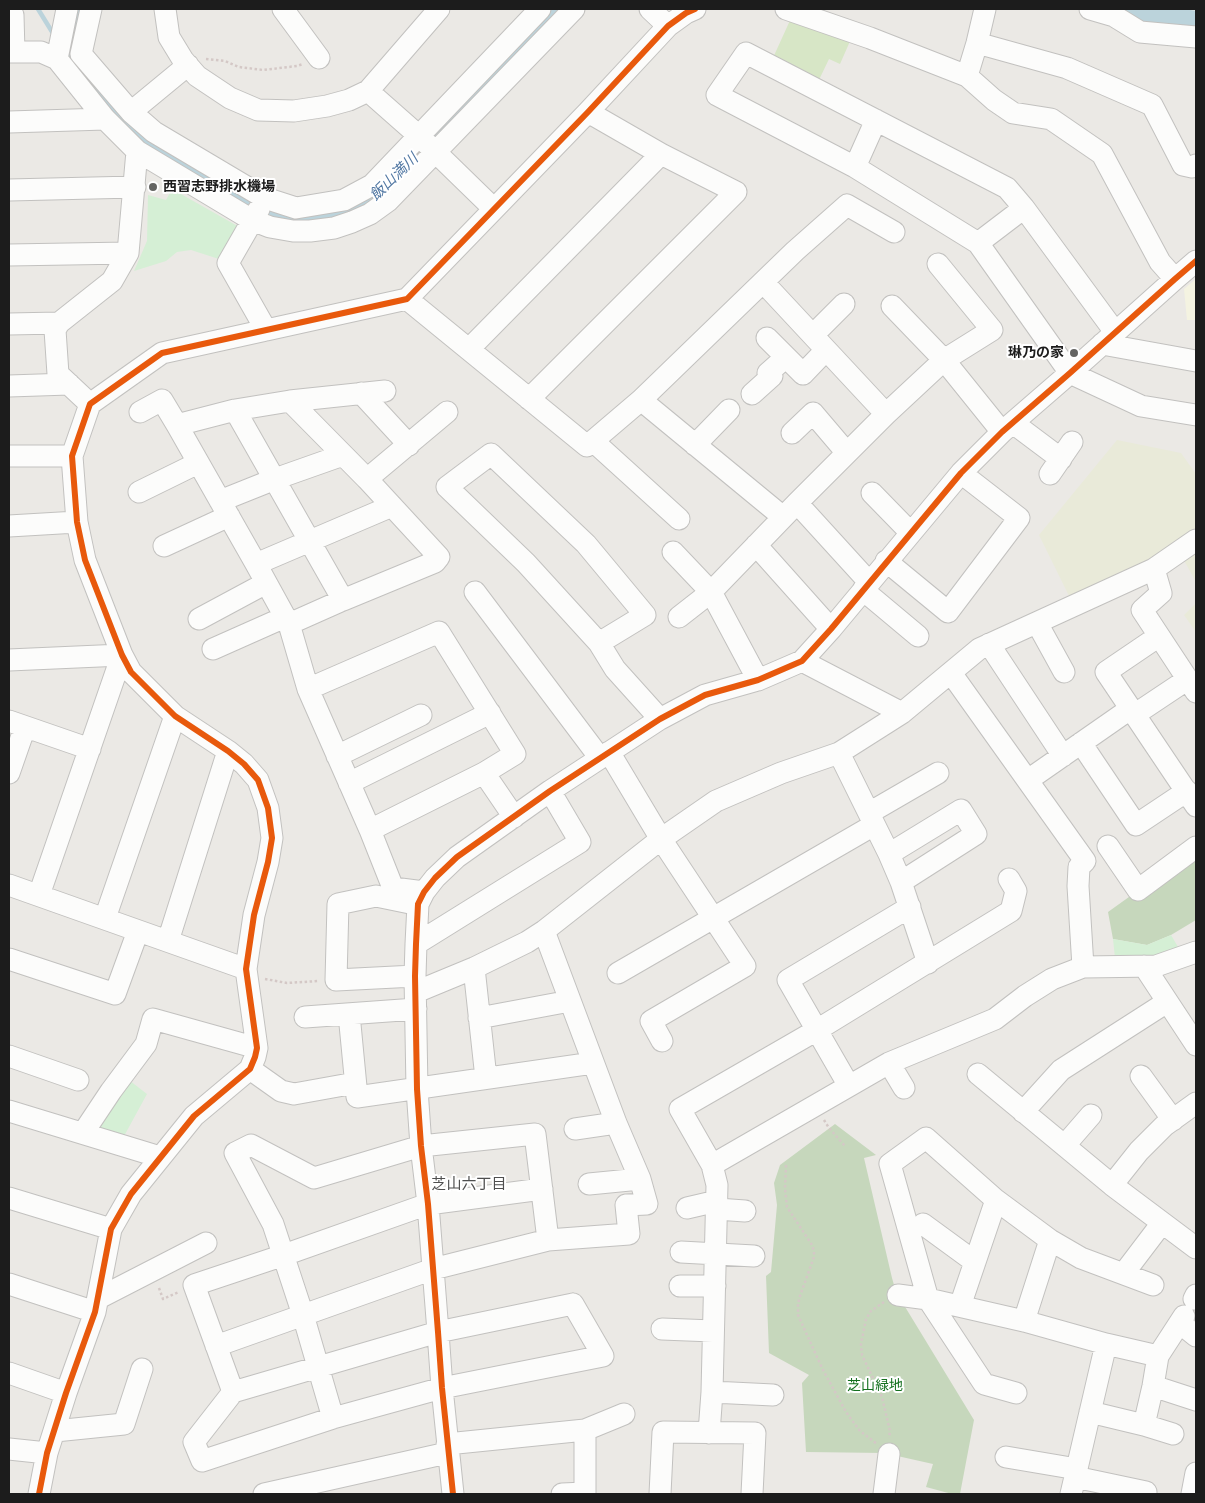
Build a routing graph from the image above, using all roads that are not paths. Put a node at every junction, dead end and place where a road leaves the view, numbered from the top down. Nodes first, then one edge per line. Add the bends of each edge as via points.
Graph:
1 (67, 9) edge
2 (91, 9) edge
3 (165, 9) edge
4 (283, 9) edge
5 (438, 9) edge
6 (540, 9) edge
7 (574, 9) edge
8 (650, 9) edge
9 (695, 9) edge
10 (786, 9) edge
11 (985, 9) edge
12 (1090, 9) edge
13 (12, 15) dead end
14 (668, 26) junction
15 (1196, 37) edge
16 (978, 43) junction
17 (11, 52) edge
18 (319, 58) road end
19 (57, 59) junction
20 (188, 65) junction
21 (967, 76) junction
22 (368, 91) junction
23 (131, 112) junction
24 (588, 112) junction
25 (105, 118) junction
26 (876, 120) junction
27 (9, 122) edge
28 (427, 144) junction
29 (137, 151) junction
30 (661, 154) junction
31 (1196, 165) edge
32 (855, 166) junction
33 (135, 187) junction
34 (9, 190) edge
35 (1024, 208) junction
36 (259, 209) junction
37 (494, 209) junction
38 (894, 232) dead end
39 (978, 244) junction
40 (128, 252) junction
41 (9, 255) edge
42 (1196, 262) edge
43 (938, 264) dead end
44 (1175, 279) junction
45 (763, 282) junction
46 (407, 299) junction
47 (844, 304) dead end
48 (892, 306) dead end
49 (59, 323) junction
50 (9, 324) edge
51 (266, 330) junction
52 (767, 338) dead end
53 (1108, 338) junction
54 (820, 343) junction
55 (470, 349) junction
56 (786, 356) junction
57 (944, 360) junction
58 (1196, 361) edge
59 (1070, 373) junction
60 (68, 384) junction
61 (9, 386) edge
62 (385, 391) dead end
63 (360, 394) junction
64 (752, 394) dead end
65 (529, 399) junction
66 (640, 400) junction
67 (290, 401) junction
68 (90, 404) junction
69 (235, 410) junction
70 (729, 410) dead end
71 (140, 412) dead end
72 (447, 412) dead end
73 (886, 414) junction
74 (1196, 415) edge
75 (177, 426) junction
76 (1007, 427) junction
77 (792, 434) dead end
78 (593, 441) junction
79 (409, 445) junction
80 (695, 445) junction
81 (847, 453) junction
82 (343, 455) junction
83 (9, 456) edge
84 (72, 456) junction
85 (1061, 458) dead end
86 (198, 463) junction
87 (961, 473) junction
88 (275, 479) junction
89 (367, 479) junction
90 (139, 492) dead end
91 (872, 493) dead end
92 (392, 506) junction
93 (225, 509) junction
94 (790, 510) junction
95 (679, 519) dead end
96 (77, 522) junction
97 (9, 526) edge
98 (910, 532) junction
99 (1196, 540) edge
100 (309, 541) junction
101 (756, 545) junction
102 (164, 546) dead end
103 (673, 552) dead end
104 (886, 561) junction
105 (256, 564) junction
106 (1154, 569) junction
107 (266, 583) junction
108 (866, 586) junction
109 (475, 592) dead end
110 (710, 592) junction
111 (344, 600) junction
112 (679, 617) dead end
113 (200, 620) dead end
114 (287, 620) junction
115 (1037, 623) junction
116 (831, 628) junction
117 (918, 636) dead end
118 (1159, 636) junction
119 (599, 643) junction
120 (989, 644) junction
121 (213, 649) dead end
122 (122, 655) junction
123 (9, 660) edge
124 (802, 661) junction
125 (1064, 672) dead end
126 (950, 674) junction
127 (758, 680) junction
128 (1192, 686) edge
129 (308, 689) junction
130 (902, 712) junction
131 (1132, 712) junction
132 (490, 713) junction
133 (421, 714) dead end
134 (175, 716) junction
135 (660, 719) junction
136 (17, 724) edge
137 (1081, 743) junction
138 (90, 748) junction
139 (228, 751) junction
140 (839, 753) junction
141 (605, 755) junction
142 (337, 756) junction
143 (1063, 756) junction
144 (9, 773) edge
145 (484, 773) junction
146 (938, 773) dead end
147 (1028, 780) junction
148 (350, 783) junction
149 (550, 791) junction
150 (1191, 798) edge
151 (514, 817) junction
152 (872, 819) junction
153 (370, 830) junction
154 (661, 838) junction
155 (1108, 846) dead end
156 (1196, 847) edge
157 (890, 854) junction
158 (1009, 878) dead end
159 (901, 882) junction
160 (9, 885) edge
161 (39, 896) junction
162 (421, 898) junction
163 (910, 907) junction
164 (105, 918) junction
165 (714, 918) junction
166 (138, 931) junction
167 (544, 931) junction
168 (168, 941) junction
169 (416, 944) junction
170 (1196, 952) edge
171 (9, 960) edge
172 (928, 962) junction
173 (1144, 966) junction
174 (1083, 967) junction
175 (474, 968) junction
176 (246, 972) junction
177 (618, 973) dead end
178 (416, 992) junction
179 (570, 1001) junction
180 (1167, 1002) junction
181 (349, 1014) junction
182 (305, 1017) dead end
183 (479, 1018) junction
184 (817, 1030) junction
185 (1194, 1037) edge
186 (662, 1041) dead end
187 (257, 1048) junction
188 (9, 1056) edge
189 (593, 1063) junction
190 (889, 1063) junction
191 (250, 1069) junction
192 (978, 1074) dead end
193 (1141, 1076) dead end
194 (486, 1078) junction
195 (78, 1080) dead end
196 (355, 1083) junction
197 (848, 1086) junction
198 (904, 1088) dead end
199 (417, 1089) junction
200 (1196, 1103) edge
201 (9, 1111) edge
202 (1024, 1112) junction
203 (1091, 1116) dead end
204 (1174, 1120) junction
205 (616, 1123) junction
206 (575, 1129) dead end
207 (83, 1133) junction
208 (1065, 1145) junction
209 (421, 1146) junction
210 (160, 1157) junction
211 (712, 1165) junction
212 (640, 1179) junction
213 (589, 1184) dead end
214 (1112, 1185) junction
215 (542, 1188) junction
216 (9, 1198) edge
217 (996, 1200) junction
218 (428, 1204) junction
219 (717, 1205) junction
220 (687, 1208) dead end
221 (745, 1210) dead end
222 (1162, 1223) junction
223 (923, 1224) dead end
224 (112, 1229) junction
225 (548, 1240) junction
226 (1050, 1240) junction
227 (206, 1243) dead end
228 (1196, 1248) edge
229 (681, 1252) dead end
230 (716, 1254) junction
231 (284, 1256) junction
232 (754, 1256) dead end
233 (975, 1262) junction
234 (433, 1269) junction
235 (1124, 1273) junction
236 (9, 1284) edge
237 (1153, 1285) dead end
238 (680, 1286) dead end
239 (715, 1286) junction
240 (898, 1295) road end
241 (928, 1299) junction
242 (97, 1305) junction
243 (960, 1306) junction
244 (1188, 1308) edge
245 (303, 1315) junction
246 (1024, 1320) junction
247 (662, 1329) dead end
248 (713, 1331) junction
249 (438, 1332) junction
250 (1196, 1336) edge
251 (1106, 1344) junction
252 (216, 1346) junction
253 (1158, 1356) junction
254 (318, 1368) junction
255 (142, 1369) dead end
256 (9, 1373) edge
257 (1153, 1386) junction
258 (442, 1388) junction
259 (233, 1392) junction
260 (712, 1392) junction
261 (66, 1393) junction
262 (1016, 1393) dead end
263 (773, 1394) dead end
264 (1196, 1400) edge
265 (1090, 1412) junction
266 (624, 1414) dead end
267 (333, 1418) junction
268 (1144, 1425) junction
269 (585, 1430) junction
270 (55, 1431) junction
271 (710, 1433) junction
272 (1173, 1434) dead end
273 (9, 1448) edge
274 (447, 1448) junction
275 (47, 1453) junction
276 (889, 1454) road end
277 (1006, 1457) dead end
278 (1196, 1473) edge
279 (1074, 1480) edge
280 (1146, 1492) dead end
281 (39, 1494) edge
282 (264, 1494) edge
283 (453, 1494) edge
284 (562, 1494) edge
285 (660, 1494) edge
286 (752, 1494) edge
287 (884, 1494) edge
288 (1192, 1494) edge

1 - 19 street
2 - 23 street via 81,54
3 - 20 street via 169,37
4 - 18 street
5 - 22 street
6 - 28 street
7 - 28 street
8 - 14 street
9 - 14 street
10 - 21 street
11 - 16 street
12 - 15 street via 1114,16 1140,32
13 - 17 street
14 - 24 street
16 - 21 street
16 - 31 street via 1067,68 1152,105 1183,165
17 - 19 street via 40,52
19 - 25 street
20 - 22 street via 197,76 230,98 258,110 294,111 327,106
20 - 23 street
21 - 44 street via 1013,113 1051,119 1102,154 1160,262
22 - 28 street
23 - 36 street
24 - 30 street
24 - 37 street
25 - 27 street
25 - 29 street
26 - 32 street
26 - 32 street via 746,53 717,95
26 - 35 street via 1007,188
28 - 36 street via 388,201 352,222 334,228 293,231 270,227
28 - 37 street
29 - 33 street
29 - 36 street
30 - 55 street
30 - 65 street via 736,192
32 - 39 street
33 - 34 street
33 - 40 street
35 - 39 street
35 - 53 street
36 - 51 street via 228,262
37 - 46 street
38 - 45 street via 847,205
39 - 59 street
40 - 41 street
40 - 49 street via 112,281
42 - 44 street
43 - 57 street via 992,330
44 - 53 street
45 - 54 street
45 - 66 street
46 - 51 street
46 - 55 street
47 - 54 street
48 - 57 street
49 - 50 street
49 - 60 street via 55,330 58,374
51 - 68 street via 162,353
52 - 56 street
53 - 58 street
53 - 59 street
54 - 56 street via 803,374
54 - 73 street
55 - 65 street
56 - 64 street via 768,372 772,376
57 - 73 street
57 - 76 street
59 - 74 street via 1141,406
59 - 76 street
60 - 61 street
60 - 68 street
62 - 63 street
63 - 67 street
63 - 79 street
65 - 78 street via 587,446
66 - 78 street
66 - 80 street
67 - 69 street
67 - 82 street
68 - 84 street
69 - 75 street
69 - 88 street
70 - 80 street
71 - 75 street via 162,400
72 - 79 street
73 - 81 street
75 - 86 street
76 - 85 street
76 - 87 street
77 - 81 street via 813,413
78 - 95 street
79 - 89 street
80 - 94 street
81 - 94 street
82 - 88 street
82 - 89 street
83 - 84 street
84 - 96 street
86 - 90 street
86 - 93 street
87 - 98 street
87 - 104 street via 1019,518 948,612
88 - 93 street
88 - 100 street
89 - 92 street
91 - 98 street
92 - 100 street
92 - 111 street via 439,557 435,562
93 - 102 street
93 - 105 street
94 - 101 street
94 - 108 street
96 - 97 street
96 - 122 street via 85,560
98 - 104 street
99 - 106 street
100 - 105 street
100 - 111 street
101 - 110 street
101 - 116 street
103 - 110 street
104 - 108 street
105 - 107 street
106 - 115 street
106 - 118 street via 1161,592 1142,610
107 - 113 street
107 - 114 street
108 - 116 street
108 - 117 street
109 - 141 street
110 - 112 street
110 - 127 street
111 - 114 street
114 - 121 street
114 - 129 street
115 - 120 street
115 - 125 street
116 - 124 street
118 - 128 street
118 - 131 street via 1106,672
119 - 119 street via 526,563 448,487 491,454 586,544 645,616
119 - 135 street via 615,669
120 - 126 street
120 - 143 street
122 - 123 street
122 - 134 street via 131,672
122 - 138 street
124 - 127 street
124 - 130 street
126 - 130 street
126 - 147 street
127 - 135 street via 705,695
128 - 131 street
129 - 132 street via 439,632
129 - 142 street
130 - 140 street
131 - 137 street
131 - 150 street
132 - 145 street via 515,754
132 - 148 street
133 - 142 street
134 - 139 street
134 - 164 street
135 - 141 street
136 - 138 street
136 - 144 street
137 - 143 street
137 - 150 street via 1136,826
138 - 161 street
139 - 168 street
139 - 176 street via 258,780 268,808 272,838 254,915
140 - 152 street
140 - 154 street via 716,801
141 - 149 street
141 - 154 street
142 - 148 street
143 - 147 street
145 - 151 street
145 - 153 street
146 - 152 street
147 - 174 street via 1085,861 1079,867 1078,886
148 - 153 street
149 - 151 street
149 - 169 street via 580,842
151 - 162 street via 457,857 435,878
152 - 157 street
152 - 165 street
153 - 162 street via 393,888
154 - 165 street
154 - 167 street
155 - 156 street via 1138,890
157 - 159 street
157 - 159 street via 961,810 976,834
158 - 172 street via 1016,891 1011,911
159 - 163 street
160 - 161 street
161 - 164 street
162 - 169 street
162 - 178 street via 376,896 338,904 336,980
163 - 172 street
163 - 184 street via 788,980
164 - 166 street
165 - 177 street
165 - 186 street via 745,966 651,1021
166 - 168 street
166 - 171 street via 115,994
167 - 175 street
167 - 179 street
168 - 176 street
169 - 178 street
170 - 173 street via 1156,966
172 - 184 street
173 - 174 street
173 - 180 street
174 - 190 street via 1052,979 995,1019
175 - 178 street
175 - 183 street
176 - 187 street
178 - 181 street
178 - 199 street
179 - 183 street
179 - 189 street
180 - 185 street
180 - 202 street via 1061,1070
181 - 182 street
181 - 196 street
183 - 194 street
184 - 197 street
184 - 211 street via 680,1108
187 - 191 street
187 - 207 street via 153,1019 146,1044
188 - 195 street
189 - 194 street
189 - 205 street
190 - 197 street
190 - 198 street
191 - 196 street via 281,1092 294,1094
191 - 210 street via 194,1116
192 - 202 street
193 - 204 street
194 - 199 street
196 - 199 street via 357,1097
197 - 211 street
199 - 209 street
200 - 204 street
201 - 207 street
202 - 208 street
203 - 208 street
204 - 214 street via 1139,1150
205 - 206 street
205 - 212 street
207 - 210 street
208 - 214 street
209 - 215 street via 535,1134
209 - 218 street
209 - 231 street via 314,1178 251,1145 235,1153 273,1224
210 - 224 street via 131,1194
211 - 219 street
212 - 213 street
212 - 225 street via 647,1204 626,1205 629,1234
214 - 222 street
215 - 218 street
215 - 225 street
216 - 224 street
217 - 226 street
217 - 233 street
217 - 241 street via 926,1138 890,1164
218 - 231 street
218 - 234 street
219 - 220 street
219 - 221 street
219 - 230 street
222 - 228 street
222 - 235 street
223 - 233 street
224 - 242 street
225 - 234 street
226 - 235 street via 1081,1258
226 - 246 street
227 - 242 street
229 - 230 street
230 - 232 street
230 - 239 street
231 - 245 street
231 - 252 street via 194,1285
233 - 243 street
234 - 245 street
234 - 249 street
235 - 237 street
236 - 242 street
238 - 239 street
239 - 248 street
240 - 241 street
241 - 243 street
241 - 262 street via 984,1384
242 - 261 street
243 - 246 street
244 - 250 street
244 - 253 street
245 - 252 street
245 - 254 street
246 - 251 street
247 - 248 street
248 - 260 street
249 - 254 street
249 - 258 street
249 - 258 street via 573,1304 603,1356
251 - 253 street
251 - 265 street
252 - 259 street
253 - 257 street
254 - 259 street
254 - 267 street
255 - 270 street via 124,1424
256 - 261 street
257 - 264 street
257 - 268 street
258 - 267 street
258 - 274 street
259 - 267 street via 194,1442 202,1461
260 - 263 street
260 - 271 street
261 - 270 street
265 - 268 street
265 - 279 street
266 - 269 street
268 - 272 street
269 - 274 street
269 - 284 street via 585,1493
270 - 275 street
271 - 285 street via 663,1432
271 - 286 street via 755,1433
273 - 275 street
274 - 282 street
274 - 283 street
275 - 281 street
276 - 287 street
277 - 279 street
278 - 288 street
279 - 280 street

